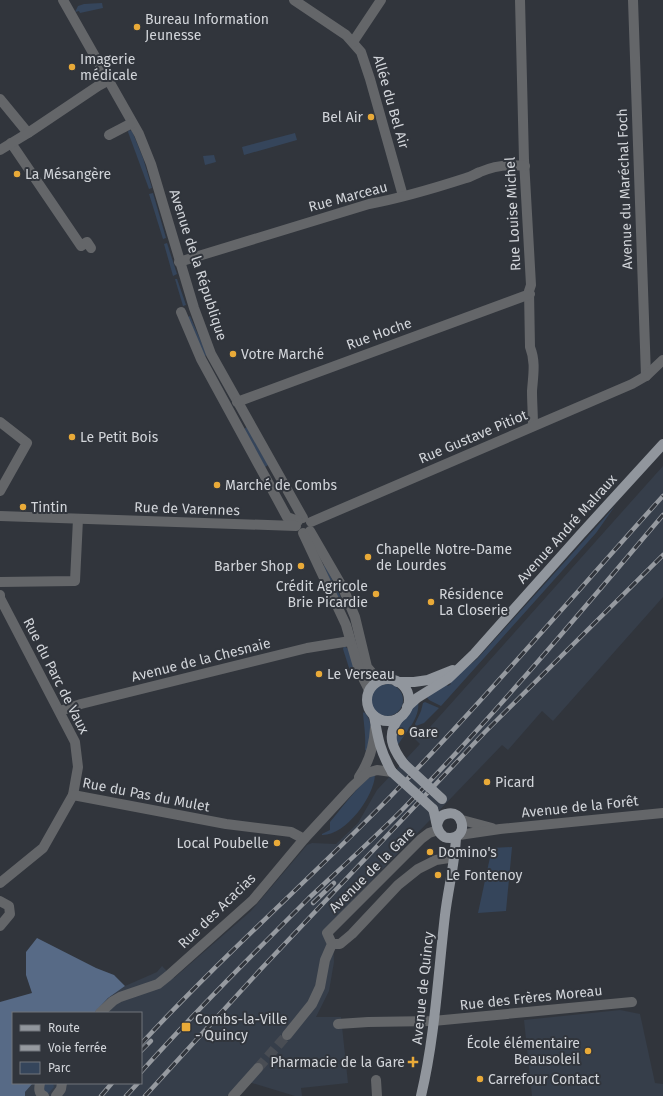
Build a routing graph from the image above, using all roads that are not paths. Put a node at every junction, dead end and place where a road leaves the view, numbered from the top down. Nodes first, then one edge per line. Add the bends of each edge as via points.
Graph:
1 (63, 0) edge
2 (294, 0) edge
3 (381, 0) edge
4 (520, 0) edge
5 (632, 0) edge
6 (353, 42) junction
7 (109, 80) junction
8 (0, 99) edge
9 (132, 123) junction
10 (28, 133) junction
11 (109, 135) dead end
12 (11, 143) junction
13 (0, 150) edge
14 (525, 166) junction
15 (403, 196) junction
16 (91, 248) dead end
17 (179, 262) junction
18 (530, 294) junction
19 (181, 312) dead end
20 (663, 360) edge
21 (646, 376) junction
22 (238, 402) junction
23 (0, 422) edge
24 (533, 426) junction
25 (663, 444) edge
26 (0, 491) edge
27 (0, 516) edge
28 (78, 519) junction
29 (303, 525) junction
30 (0, 582) edge
31 (0, 595) edge
32 (350, 641) junction
33 (458, 668) junction
34 (384, 680) junction
35 (397, 682) junction
36 (369, 690) junction
37 (408, 707) junction
38 (60, 711) junction
39 (399, 718) junction
40 (375, 720) junction
41 (392, 772) junction
42 (352, 787) junction
43 (73, 795) junction
44 (663, 813) edge
45 (459, 817) junction
46 (500, 829) junction
47 (440, 831) junction
48 (458, 836) junction
49 (304, 839) junction
50 (449, 858) junction
51 (0, 883) edge
52 (449, 883) junction
53 (0, 901) edge
54 (0, 926) edge
55 (332, 944) junction
56 (632, 1002) dead end
57 (101, 1012) edge
58 (433, 1021) junction
59 (338, 1024) dead end
60 (287, 1036) tunnel mouth
61 (258, 1068) tunnel mouth
62 (376, 1080) dead end
63 (40, 1084) edge
64 (62, 1084) edge
65 (44, 1096) edge
66 (56, 1096) edge
67 (232, 1096) edge
68 (377, 1096) edge
69 (421, 1096) edge

1 - 7 street, Avenue de la République
2 - 6 street, Allée du Bel Air
3 - 6 street
4 - 14 street, Rue Louise Michel
5 - 21 street, Avenue du Maréchal Foch
6 - 15 street, Allée du Bel Air via 362,55
7 - 9 street, Avenue de la République
7 - 10 street
8 - 10 street
9 - 11 street
9 - 17 street, Avenue de la République via 151,164
10 - 12 street
12 - 13 street
12 - 16 street via 81,246 87,242
14 - 15 street, Rue Marceau via 511,164 491,168 468,178
14 - 18 street, Rue Louise Michel
15 - 17 street, Rue Marceau
17 - 22 street, Avenue de la République via 211,354
18 - 22 street, Rue Hoche
18 - 24 street, Rue Louise Michel via 530,347 534,379
19 - 29 street, Avenue de la République via 201,359 287,517
20 - 21 street, Rue Gustave Pitiot
21 - 24 street, Rue Gustave Pitiot
22 - 29 street, Avenue de la République
23 - 26 street via 27,443
24 - 29 street, Rue Gustave Pitiot
25 - 33 main road, Avenue André Malraux via 474,654
27 - 28 street, Rue de Varennes
28 - 29 street, Rue de Varennes
28 - 30 street via 75,581
29 - 32 street, Avenue de la République via 346,625
29 - 34 street, Avenue de la République via 343,588 353,612 368,667 372,674
31 - 38 street, Rue du Parc de Vaux
32 - 36 street, Avenue de la République via 359,670
32 - 38 street, Avenue de la Chesnaie via 307,648
33 - 35 main road via 428,680
33 - 37 main road, Avenue André Malraux via 449,678 416,698
34 - 35 main road
34 - 36 main road
35 - 37 main road via 408,695
36 - 40 main road via 367,704
37 - 39 main road
38 - 43 street, Rue du Parc de Vaux via 75,742 78,767
39 - 40 main road
39 - 45 main road, bridge via 391,737 394,748 404,764
40 - 41 main road via 380,750
40 - 42 street, Rue des Acacias via 375,738 370,756
41 - 42 street, Rue des Acacias via 371,771
41 - 47 main road, Avenue de Quincy, bridge via 433,809
42 - 49 street, Rue des Acacias
43 - 49 street, Rue du Pas du Mulet via 226,824 291,832
43 - 51 street, Rue du Pas du Mulet via 43,848
44 - 46 street, Avenue de la Forêt
45 - 46 street, Avenue de la Forêt
45 - 47 main road via 452,813 443,815 438,821
45 - 48 main road via 463,828
46 - 48 street, Avenue de la Forêt
47 - 48 main road via 448,838
47 - 50 main road, Avenue de Quincy via 448,845
47 - 55 street, Avenue de la Gare via 429,833 421,839 327,933
48 - 52 main road, Avenue de Quincy
49 - 57 street, Rue des Acacias via 253,900 168,976 158,984 120,997
50 - 52 main road, Avenue de Quincy
50 - 55 street via 436,860 414,872 398,885 352,934 340,944
52 - 58 main road, Avenue de Quincy
53 - 54 street via 9,906 10,914
55 - 60 street via 325,960 320,987 312,1004
56 - 58 street, Rue des Frères Moreau
58 - 59 street, Rue des Frères Moreau
58 - 69 main road, Avenue de Quincy
61 - 67 street
62 - 68 street
63 - 65 street via 41,1095
64 - 66 street

